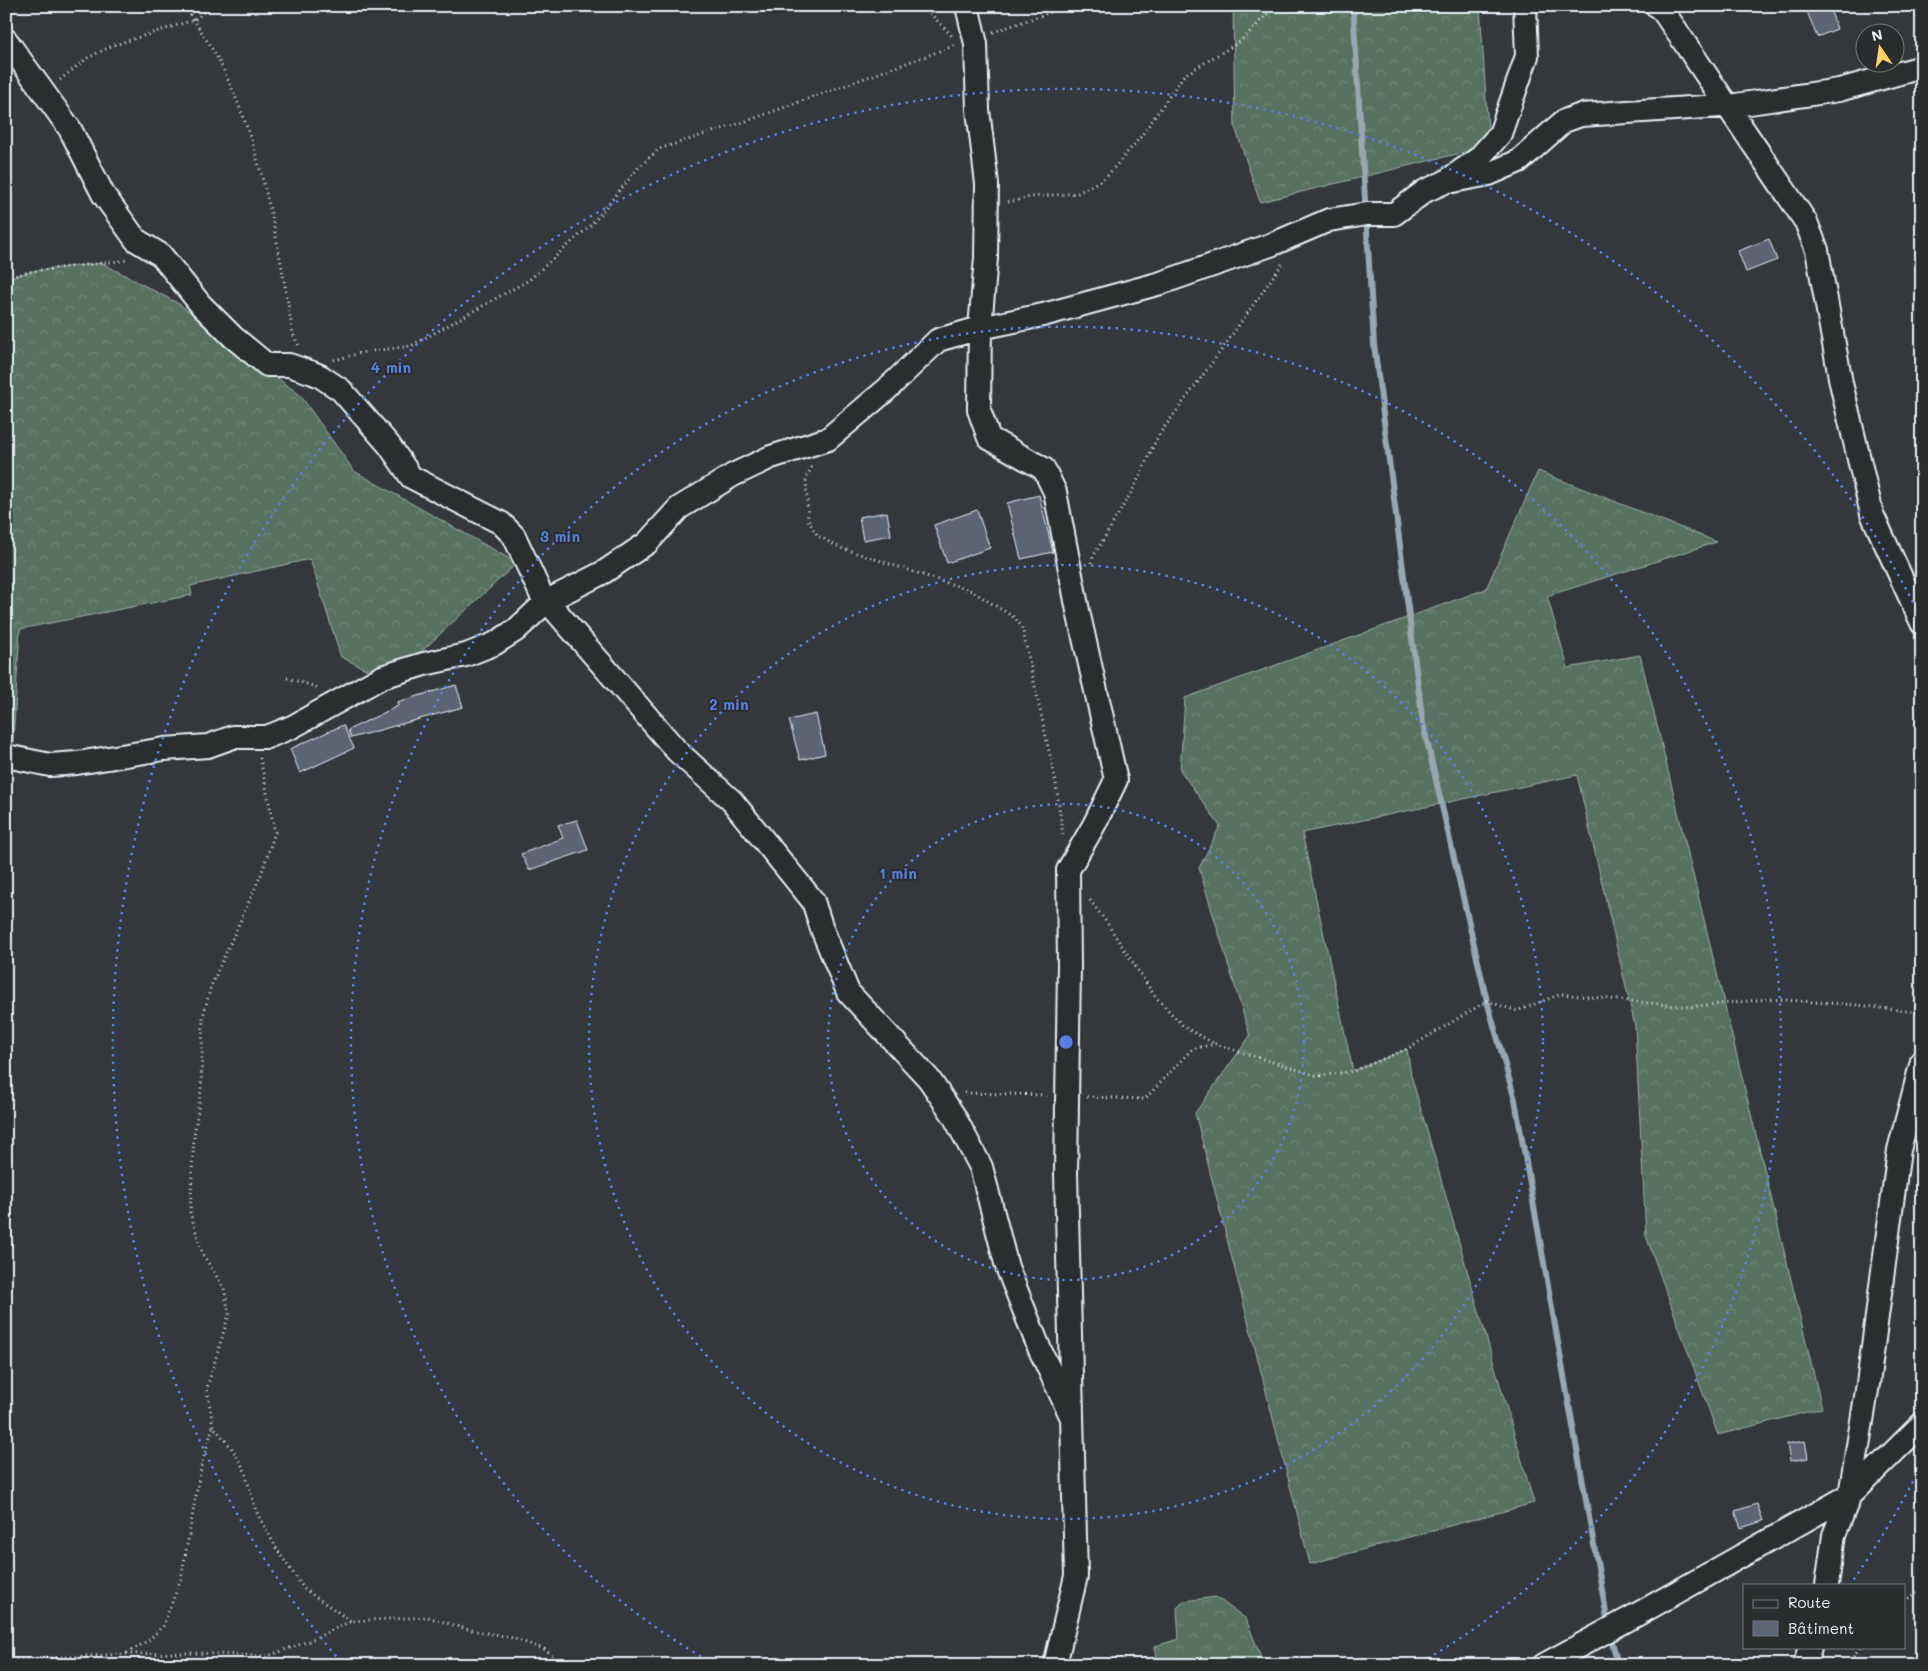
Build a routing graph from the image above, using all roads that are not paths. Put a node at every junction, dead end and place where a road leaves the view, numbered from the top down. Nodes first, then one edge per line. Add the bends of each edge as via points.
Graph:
1 (967, 6) edge
2 (1525, 6) edge
3 (1657, 6) edge
4 (6, 40) edge
5 (1922, 67) edge
6 (1727, 106) junction
7 (1445, 182) junction
8 (980, 328) junction
9 (547, 601) junction
10 (1922, 623) edge
11 (6, 756) edge
12 (1922, 1061) edge
13 (1072, 1418) junction
14 (1922, 1424) edge
15 (1850, 1495) junction
16 (1827, 1584) edge
17 (1810, 1648) edge
18 (1055, 1665) edge
19 (1544, 1665) edge
20 (1805, 1665) edge

1 - 8 street via 974,39 987,184 986,258
2 - 7 street via 1527,56 1500,134 1478,159
3 - 6 street
4 - 9 street via 70,128 103,194 136,240 161,255 201,305 267,365 289,365 313,373 341,390 390,445 411,476 501,524 514,536
5 - 6 street via 1839,90
6 - 7 street via 1582,115 1564,121 1519,161 1489,174
6 - 10 street via 1806,222 1817,250 1841,383 1872,514
7 - 8 street via 1425,191 1394,214 1329,220 1161,283 1043,315
8 - 9 street via 938,340 828,439 733,475 679,508 647,543 604,572
8 - 13 street via 979,410 989,438 1044,469 1055,492 1116,780 1068,870 1070,966 1066,1173
9 - 11 street via 516,630 494,644 466,655 382,677 292,727 267,737 233,737 208,746 50,765
9 - 13 street via 677,751 732,801 814,901 848,992 929,1079 954,1116 981,1167 1006,1267
12 - 15 street via 1899,1150
13 - 18 street via 1076,1576
14 - 15 street
15 - 16 street via 1834,1535
15 - 19 street
17 - 20 street

